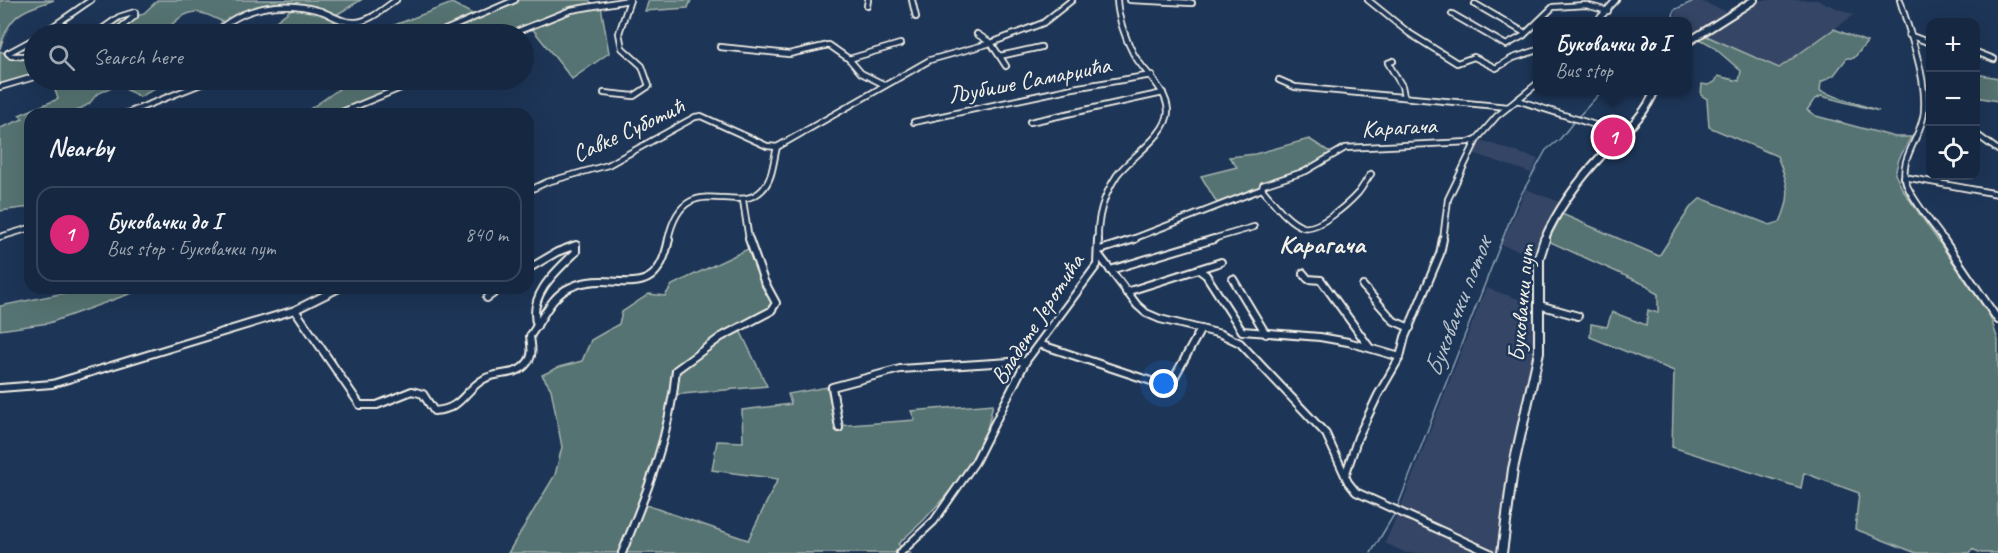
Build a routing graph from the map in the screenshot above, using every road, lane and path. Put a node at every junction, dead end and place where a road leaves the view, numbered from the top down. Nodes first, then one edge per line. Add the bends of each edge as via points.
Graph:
1 (90, 0) edge
2 (396, 0) edge
3 (515, 0) edge
4 (629, 0) edge
5 (868, 0) edge
6 (912, 0) edge
7 (1072, 0) edge
8 (1117, 0) edge
9 (1130, 0) edge
10 (1368, 0) edge
11 (1616, 0) edge
12 (1754, 0) edge
13 (1900, 0) edge
14 (588, 1) edge
15 (1192, 3) dead end
16 (1475, 4) dead end
17 (596, 5) junction
18 (867, 6) dead end
19 (1608, 11) junction
20 (1452, 14) dead end
21 (916, 17) dead end
22 (1542, 17) edge
23 (1601, 17) edge
24 (59, 24) edge
25 (109, 24) edge
26 (125, 24) edge
27 (223, 24) edge
28 (459, 24) edge
29 (534, 25) edge
30 (1533, 26) edge
31 (1525, 33) junction
32 (977, 34) dead end
33 (1909, 35) junction
34 (1692, 39) edge
35 (1926, 41) edge
36 (991, 43) junction
37 (24, 44) edge
38 (900, 44) dead end
39 (720, 47) dead end
40 (1041, 47) dead end
41 (1533, 52) edge
42 (1980, 54) edge
43 (1000, 56) junction
44 (24, 57) edge
45 (849, 59) junction
46 (1994, 59) dead end
47 (1393, 61) dead end
48 (1006, 66) dead end
49 (1152, 75) junction
50 (24, 80) edge
51 (1279, 80) dead end
52 (885, 85) junction
53 (0, 87) edge
54 (1533, 87) edge
55 (186, 90) edge
56 (396, 90) edge
57 (604, 93) dead end
58 (1163, 93) junction
59 (1653, 95) edge
60 (1404, 96) junction
61 (1925, 98) joint
62 (1517, 100) junction
63 (1508, 107) junction
64 (140, 108) edge
65 (352, 108) edge
66 (914, 122) dead end
67 (1030, 122) dead end
68 (1623, 134) junction
69 (1980, 137) edge
70 (1477, 139) junction
71 (777, 147) junction
72 (1998, 150) edge
73 (1371, 174) dead end
74 (1904, 177) junction
75 (534, 188) edge
76 (1262, 189) junction
77 (1998, 194) edge
78 (743, 200) junction
79 (1254, 227) dead end
80 (24, 230) edge
81 (0, 237) edge
82 (1099, 253) junction
83 (1221, 262) dead end
84 (534, 265) edge
85 (1198, 269) junction
86 (1110, 270) junction
87 (1303, 273) dead end
88 (1233, 279) dead end
89 (1363, 286) dead end
90 (1126, 292) junction
91 (327, 294) edge
92 (493, 294) edge
93 (487, 298) dead end
94 (1539, 305) junction
95 (295, 310) junction
96 (1578, 316) dead end
97 (1998, 320) edge
98 (537, 326) junction
99 (1410, 328) junction
100 (1201, 329) junction
101 (1266, 334) junction
102 (1039, 344) junction
103 (1370, 348) junction
104 (1400, 357) junction
105 (1026, 361) junction
106 (0, 388) edge
107 (839, 428) dead end
108 (1346, 475) junction
109 (1396, 510) joint
110 (622, 553) edge
111 (900, 553) edge
112 (1490, 553) edge
113 (1502, 553) edge

1 - 24 street
2 - 27 street via 366,20 354,23 320,10 272,2 258,4
3 - 28 street
4 - 17 street
4 - 57 street via 619,33 622,48 642,66 649,86 634,98
5 - 18 street
6 - 21 street
7 - 36 street via 1043,23
8 - 49 street, Владете Јеротића via 1133,53
9 - 15 street
10 - 41 street via 1408,33 1459,63 1474,57 1496,68
11 - 19 street
12 - 34 street
13 - 33 street
14 - 17 street
16 - 31 street
17 - 29 street via 572,9
19 - 22 street via 1586,5 1553,7
19 - 23 street
20 - 31 street via 1504,45
25 - 26 street via 135,12
30 - 31 street
32 - 36 street
33 - 35 street
33 - 61 street
36 - 43 street
36 - 52 street via 930,60
37 - 44 street via 8,53
38 - 45 street
39 - 45 street via 789,54 829,45
40 - 43 street
42 - 46 street
43 - 48 street
45 - 52 street via 861,73
47 - 60 street via 1388,63
49 - 58 street, Владете Јеротића
49 - 66 street, Љубише Самарџића
50 - 53 street
51 - 60 street via 1295,87
52 - 71 street
54 - 62 street
55 - 64 street
56 - 65 street
58 - 67 street
58 - 82 street, Владете Јеротића via 1168,113 1163,127 1118,174 1102,204 1097,220
59 - 68 street, Буковачки пут
60 - 63 street
61 - 74 street via 1921,128 1904,167
62 - 63 street
62 - 68 street
63 - 70 street
68 - 94 street, Буковачки пут via 1592,166 1548,231 1539,258
69 - 72 street
70 - 76 street, Карагача via 1345,148 1308,171 1263,185
70 - 99 street via 1448,199 1440,254
71 - 75 street, Савке Суботић via 766,146 701,116 694,117 607,165
71 - 78 street via 772,176 757,194
73 - 76 street, Карагача via 1360,192 1327,219 1308,228
74 - 77 street
74 - 97 street via 1909,191
76 - 82 street, Карагача
78 - 98 street via 715,195 692,201 674,220 660,268 652,276 578,285 562,292
78 - 110 street via 750,247 776,303 771,311 710,342 676,370 674,402 661,460
79 - 86 street
80 - 81 street
82 - 86 street
82 - 102 street, Владете Јеротића via 1087,281
83 - 85 street
84 - 98 street via 576,244 576,252 538,297 534,307
85 - 90 street
85 - 101 street via 1242,330
86 - 90 street
87 - 103 street via 1308,279 1321,280
88 - 101 street
89 - 99 street via 1394,321
90 - 100 street via 1153,316
91 - 95 street
92 - 93 street
94 - 96 street
94 - 113 street, Буковачки пут via 1539,352 1513,469
95 - 98 street via 360,405 377,405 412,391 423,394 434,411 447,411 463,401 483,379 512,373 527,365 532,354 530,336
95 - 106 street via 67,380
99 - 104 street
100 - 102 street via 1169,387
100 - 108 street via 1229,336 1246,348 1318,423 1335,448
101 - 103 street via 1320,337
102 - 105 street, Владете Јеротића
103 - 104 street
104 - 108 street via 1377,395
105 - 107 street via 900,369 832,387
105 - 111 street, Владете Јеротића via 975,462 934,521
108 - 109 street via 1356,492
109 - 112 street

